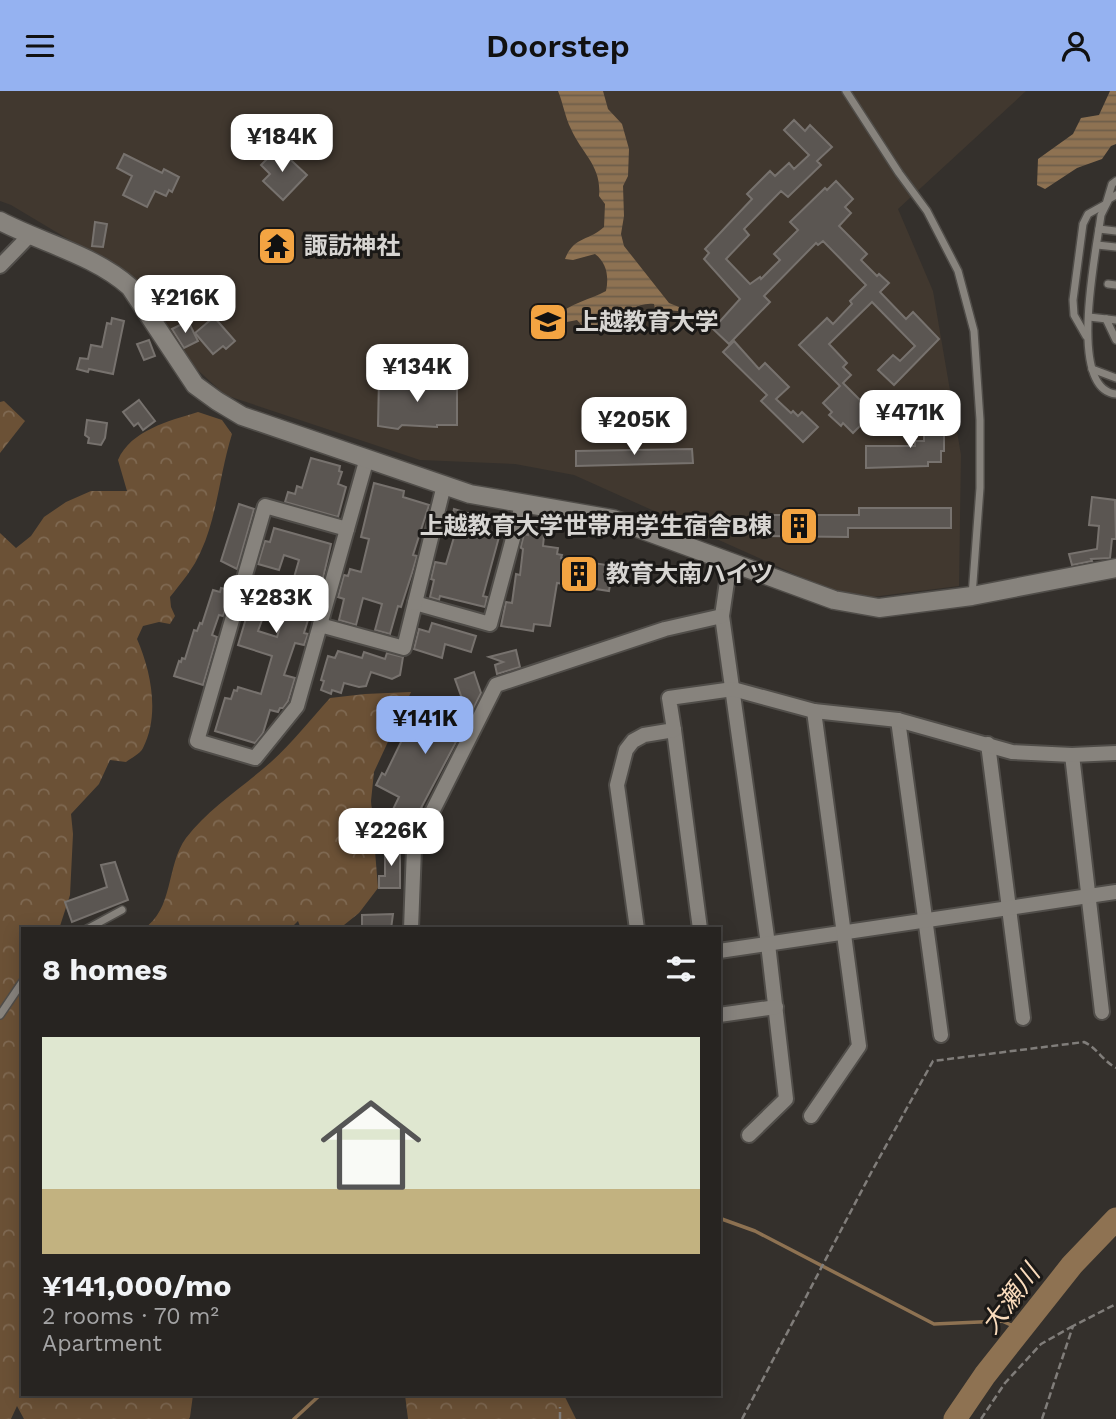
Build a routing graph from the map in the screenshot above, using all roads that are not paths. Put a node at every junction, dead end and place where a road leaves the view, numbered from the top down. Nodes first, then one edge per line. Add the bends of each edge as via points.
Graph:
1 (846, 91) edge
2 (1116, 181) edge
3 (1116, 195) edge
4 (1106, 204) junction
5 (0, 221) edge
6 (1099, 229) junction
7 (1116, 231) edge
8 (29, 236) junction
9 (1097, 245) junction
10 (1116, 247) edge
11 (0, 266) edge
12 (1088, 317) junction
13 (1107, 319) junction
14 (1116, 320) edge
15 (1086, 336) junction
16 (1116, 340) edge
17 (1093, 369) junction
18 (1116, 378) edge
19 (1116, 394) edge
20 (367, 458) junction
21 (444, 485) junction
22 (522, 505) junction
23 (347, 529) junction
24 (730, 561) junction
25 (1116, 568) edge
26 (972, 596) junction
27 (415, 603) junction
28 (722, 616) junction
29 (320, 625) junction
30 (733, 689) junction
31 (814, 711) junction
32 (898, 720) junction
33 (674, 730) junction
34 (988, 744) junction
35 (1116, 753) edge
36 (1072, 755) junction
37 (1116, 892) edge
38 (1088, 896) junction
39 (1007, 908) junction
40 (122, 910) dead end
41 (925, 921) junction
42 (92, 927) edge
43 (411, 927) edge
44 (637, 927) edge
45 (700, 927) edge
46 (844, 933) junction
47 (768, 944) junction
48 (721, 951) edge
49 (21, 984) edge
50 (776, 1007) junction
51 (1102, 1012) dead end
52 (0, 1015) edge
53 (721, 1015) edge
54 (1023, 1018) dead end
55 (941, 1035) dead end
56 (811, 1117) dead end
57 (749, 1135) dead end

1 - 26 lane via 927,211 958,271 974,331 980,488
2 - 4 lane
3 - 4 lane
4 - 6 lane
4 - 15 lane via 1088,214 1083,223 1073,300 1074,314
5 - 8 street
6 - 7 lane
6 - 9 lane
8 - 11 street
8 - 20 street via 116,274 195,385 217,401 242,416
9 - 10 lane
9 - 12 lane
12 - 13 lane
12 - 15 lane
13 - 14 lane
13 - 16 lane
15 - 17 lane
17 - 18 lane
17 - 19 lane via 1099,386
20 - 21 street
20 - 23 street
21 - 22 street
21 - 27 street
22 - 24 street via 613,519
22 - 27 street via 490,624
23 - 29 street
23 - 29 street via 265,506 197,741 255,758 297,706
24 - 26 street via 855,605 879,608
24 - 28 street
25 - 26 street
27 - 29 street via 404,648
28 - 30 street
28 - 43 street via 665,629 496,685 414,848
30 - 31 street
30 - 33 street via 669,698
30 - 47 street
31 - 32 street
31 - 46 street
32 - 34 street
32 - 41 street
33 - 44 street via 633,741 626,750 617,785
33 - 45 street
34 - 36 street via 1012,752
34 - 39 street
35 - 36 street
36 - 38 street
37 - 38 street
38 - 39 street
38 - 51 street
39 - 41 street
39 - 54 street
40 - 42 lane
41 - 46 street
41 - 55 street
46 - 47 street
46 - 56 street via 859,1046
47 - 48 street
47 - 50 street
49 - 52 lane
50 - 53 street
50 - 57 street via 786,1099

